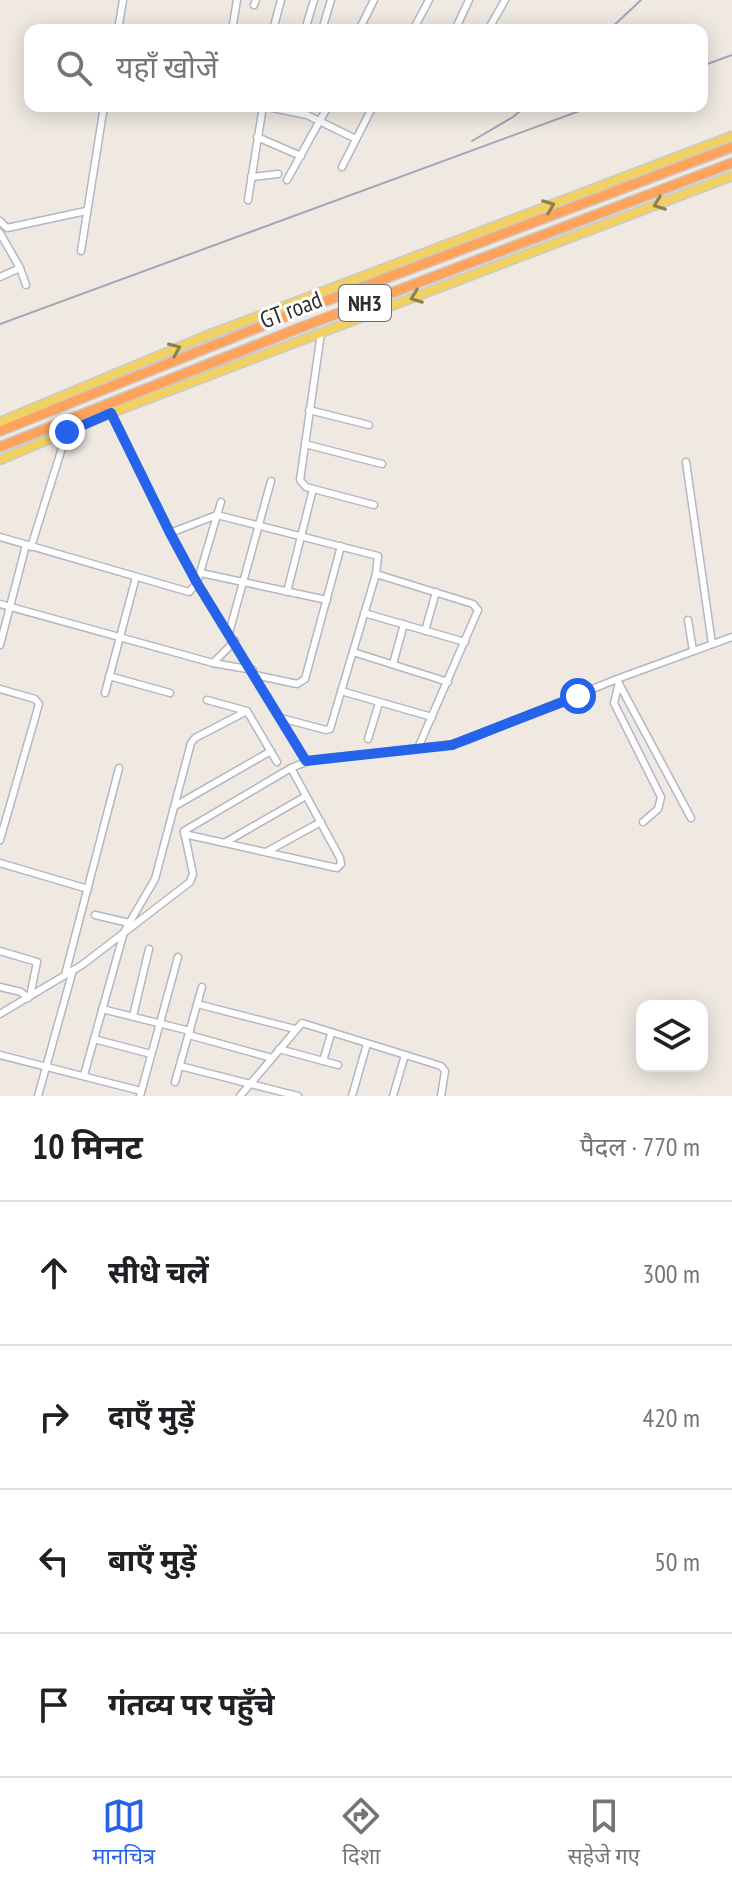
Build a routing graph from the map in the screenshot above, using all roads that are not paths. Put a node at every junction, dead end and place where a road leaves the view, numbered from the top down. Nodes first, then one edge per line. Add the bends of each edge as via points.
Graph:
1 (123, 0) edge
2 (237, 0) edge
3 (281, 0) edge
4 (314, 0) edge
5 (331, 0) edge
6 (374, 0) edge
7 (429, 0) edge
8 (469, 0) edge
9 (505, 0) edge
10 (119, 24) edge
11 (233, 24) edge
12 (275, 24) edge
13 (307, 24) edge
14 (324, 24) edge
15 (362, 24) edge
16 (416, 24) edge
17 (458, 24) edge
18 (491, 24) edge
19 (103, 112) edge
20 (262, 112) edge
21 (300, 112) edge
22 (325, 112) edge
23 (370, 112) edge
24 (320, 120) junction
25 (732, 136) edge
26 (257, 137) junction
27 (356, 139) junction
28 (732, 147) edge
29 (301, 156) junction
30 (732, 163) edge
31 (342, 167) dead end
32 (278, 174) dead end
33 (732, 176) edge
34 (251, 177) junction
35 (287, 180) dead end
36 (248, 200) dead end
37 (86, 211) junction
38 (0, 221) edge
39 (0, 233) edge
40 (81, 251) dead end
41 (20, 268) junction
42 (0, 277) edge
43 (26, 285) dead end
44 (321, 333) junction
45 (309, 410) junction
46 (111, 413) junction
47 (0, 422) edge
48 (369, 425) dead end
49 (0, 431) edge
50 (67, 432) junction
51 (305, 444) junction
52 (0, 447) edge
53 (0, 460) edge
54 (686, 462) dead end
55 (382, 464) dead end
56 (271, 481) dead end
57 (313, 489) junction
58 (221, 502) dead end
59 (374, 505) dead end
60 (217, 515) junction
61 (259, 524) junction
62 (170, 533) junction
63 (301, 535) junction
64 (0, 537) edge
65 (28, 546) junction
66 (341, 546) junction
67 (201, 573) junction
68 (376, 574) junction
69 (136, 577) junction
70 (197, 583) junction
71 (243, 583) junction
72 (287, 592) junction
73 (436, 592) junction
74 (327, 600) junction
75 (0, 604) edge
76 (10, 607) junction
77 (364, 613) junction
78 (688, 620) dead end
79 (404, 624) junction
80 (425, 631) junction
81 (229, 633) junction
82 (119, 637) junction
83 (732, 637) edge
84 (235, 641) junction
85 (465, 642) junction
86 (712, 644) junction
87 (0, 645) edge
88 (693, 651) junction
89 (353, 652) junction
90 (213, 663) junction
91 (393, 664) junction
92 (254, 673) junction
93 (109, 676) junction
94 (618, 681) junction
95 (448, 682) junction
96 (0, 691) edge
97 (341, 691) junction
98 (105, 693) dead end
99 (170, 693) dead end
100 (207, 700) dead end
101 (379, 703) junction
102 (247, 711) junction
103 (432, 717) junction
104 (281, 718) junction
105 (368, 739) dead end
106 (418, 748) junction
107 (271, 751) junction
108 (306, 761) junction
109 (277, 762) dead end
110 (119, 768) dead end
111 (291, 768) junction
112 (306, 796) junction
113 (175, 806) junction
114 (3, 814) edge
115 (691, 818) dead end
116 (321, 822) junction
117 (643, 822) dead end
118 (184, 834) junction
119 (0, 840) edge
120 (225, 843) junction
121 (266, 852) junction
122 (0, 863) edge
123 (88, 889) junction
124 (95, 915) dead end
125 (129, 923) junction
126 (124, 932) junction
127 (149, 949) dead end
128 (0, 951) edge
129 (178, 957) dead end
130 (73, 970) junction
131 (65, 975) junction
132 (0, 987) edge
133 (202, 987) dead end
134 (29, 997) junction
135 (197, 1004) junction
136 (102, 1009) junction
137 (0, 1014) edge
138 (133, 1016) junction
139 (160, 1023) junction
140 (295, 1029) junction
141 (189, 1033) junction
142 (331, 1034) junction
143 (94, 1039) junction
144 (367, 1044) junction
145 (279, 1049) junction
146 (151, 1054) junction
147 (0, 1055) edge
148 (405, 1055) junction
149 (272, 1058) junction
150 (323, 1061) junction
151 (338, 1065) dead end
152 (47, 1066) junction
153 (180, 1066) junction
154 (84, 1075) junction
155 (175, 1082) dead end
156 (250, 1084) junction
157 (141, 1093) edge
158 (38, 1096) edge
159 (240, 1096) edge
160 (298, 1096) edge
161 (352, 1096) edge
162 (393, 1096) edge
163 (441, 1096) edge

1 - 10 street
2 - 11 street
3 - 12 street
4 - 13 street
5 - 14 street
6 - 15 street
7 - 16 street
8 - 17 street
9 - 18 street
19 - 37 street
20 - 26 street
21 - 24 street
22 - 24 street
23 - 27 street
24 - 27 street
24 - 29 street
47 -> 25 main road via 203,337
26 - 29 street
26 - 34 street
27 - 31 street
28 - 49 highway, GT road / NH3
29 - 35 street
30 - 52 highway, GT road / NH3
32 - 34 street
33 -> 44 main road
34 - 36 street
37 - 38 street via 7,228
37 - 40 street
39 - 41 street
41 - 42 street
41 - 43 street
44 - 45 street
44 - 46 main road
45 - 48 street
45 - 51 street
46 - 50 main road
46 - 62 street
50 - 53 main road
50 - 65 street
51 - 55 street
51 - 57 street via 300,480
54 - 86 street
56 - 61 street
57 - 59 street
57 - 63 street
58 - 60 street
60 - 61 street
60 - 62 street
60 - 67 street
61 - 63 street
61 - 71 street
62 - 70 street
63 - 66 street
63 - 72 street
64 - 65 street
65 - 69 street
65 - 76 street
66 - 68 street via 378,556
66 - 74 street
67 - 70 street
67 - 71 street
68 - 73 street
68 - 77 street
69 - 70 street via 189,592
69 - 82 street
70 - 81 street
71 - 72 street
71 - 81 street
72 - 74 street
73 - 80 street
73 - 85 street via 476,607
74 - 92 street via 303,681
75 - 76 street
76 - 82 street
76 - 87 street
77 - 79 street
77 - 89 street
78 - 88 street
79 - 80 street
79 - 91 street
80 - 85 street
81 - 84 street
82 - 90 street
82 - 93 street
83 - 86 street
84 - 90 street
84 - 92 street
85 - 95 street
86 - 88 street
88 - 94 street
89 - 91 street
89 - 97 street
90 - 92 street
91 - 95 street
92 - 104 street
93 - 98 street
93 - 99 street
94 - 106 street via 467,740
94 - 115 street
94 - 117 street via 614,703 661,797 658,809
95 - 103 street
96 - 114 street via 39,704
97 - 101 street
97 - 104 street via 328,730
100 - 102 street
101 - 103 street
101 - 105 street
102 - 107 street
102 - 113 street via 193,740
103 - 106 street
104 - 108 street
106 - 108 street
107 - 109 street
107 - 113 street
108 - 111 street
110 - 123 street
111 - 112 street
111 - 118 street
112 - 116 street
112 - 120 street
113 - 125 street via 155,879
114 - 119 street
116 - 121 street
116 - 121 street via 340,858 337,868
118 - 120 street
118 - 126 street via 192,880
120 - 121 street
122 - 123 street
123 - 131 street
124 - 125 street
125 - 126 street
126 - 130 street
126 - 136 street
127 - 138 street
128 - 134 street via 37,962
129 - 139 street
130 - 131 street
130 - 152 street
131 - 134 street
132 - 134 street
133 - 135 street
134 - 137 street
135 - 140 street
135 - 141 street
136 - 138 street
136 - 143 street
138 - 139 street
139 - 141 street
139 - 146 street
140 - 142 street via 302,1023
140 - 145 street
141 - 149 street
141 - 153 street
142 - 144 street
142 - 150 street
143 - 146 street
143 - 154 street
144 - 148 street
144 - 161 street
145 - 149 street
145 - 150 street
146 - 157 street
147 - 152 street
148 - 162 street
148 - 163 street via 445,1068
149 - 156 street
150 - 151 street
152 - 154 street
152 - 158 street
153 - 155 street
153 - 156 street
154 - 157 street
156 - 159 street
156 - 160 street

